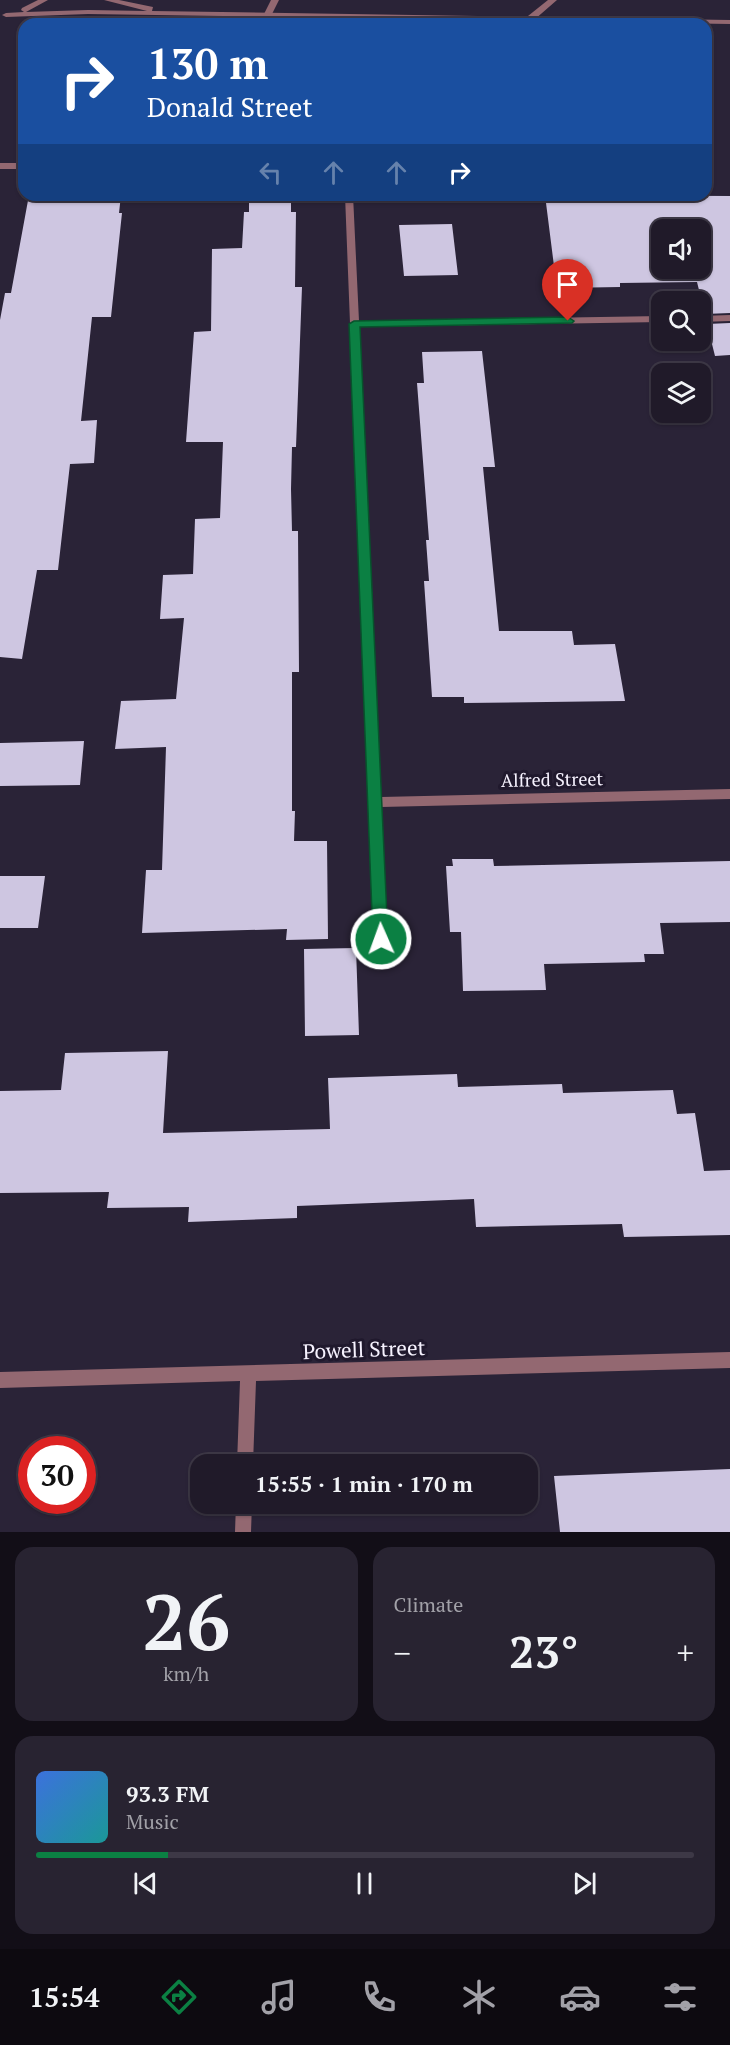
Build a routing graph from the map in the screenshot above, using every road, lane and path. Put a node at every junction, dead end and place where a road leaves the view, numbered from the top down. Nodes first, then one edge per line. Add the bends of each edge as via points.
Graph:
1 (44, 0) edge
2 (108, 0) edge
3 (275, 0) edge
4 (553, 0) edge
5 (165, 13) junction
6 (268, 14) junction
7 (3, 16) edge
8 (317, 18) edge
9 (531, 18) edge
10 (712, 22) edge
11 (730, 22) edge
12 (0, 166) edge
13 (18, 166) edge
14 (349, 201) edge
15 (730, 318) edge
16 (651, 319) edge
17 (711, 319) edge
18 (354, 324) junction
19 (730, 794) edge
20 (375, 802) junction
21 (381, 939) dead end
22 (730, 1360) edge
23 (248, 1375) junction
24 (0, 1380) edge
25 (245, 1454) edge
26 (244, 1514) edge
27 (243, 1532) edge

1 - 7 street
2 - 5 street
3 - 6 street
4 - 9 street
5 - 6 street
5 - 7 street
6 - 8 street
10 - 11 street
12 - 13 street
14 - 18 street
15 - 17 street
16 - 18 street
18 - 20 street
19 - 20 street, Alfred Street
20 - 21 street
22 - 23 street, Powell Street
23 - 24 street, Powell Street
23 - 25 street
26 - 27 street

